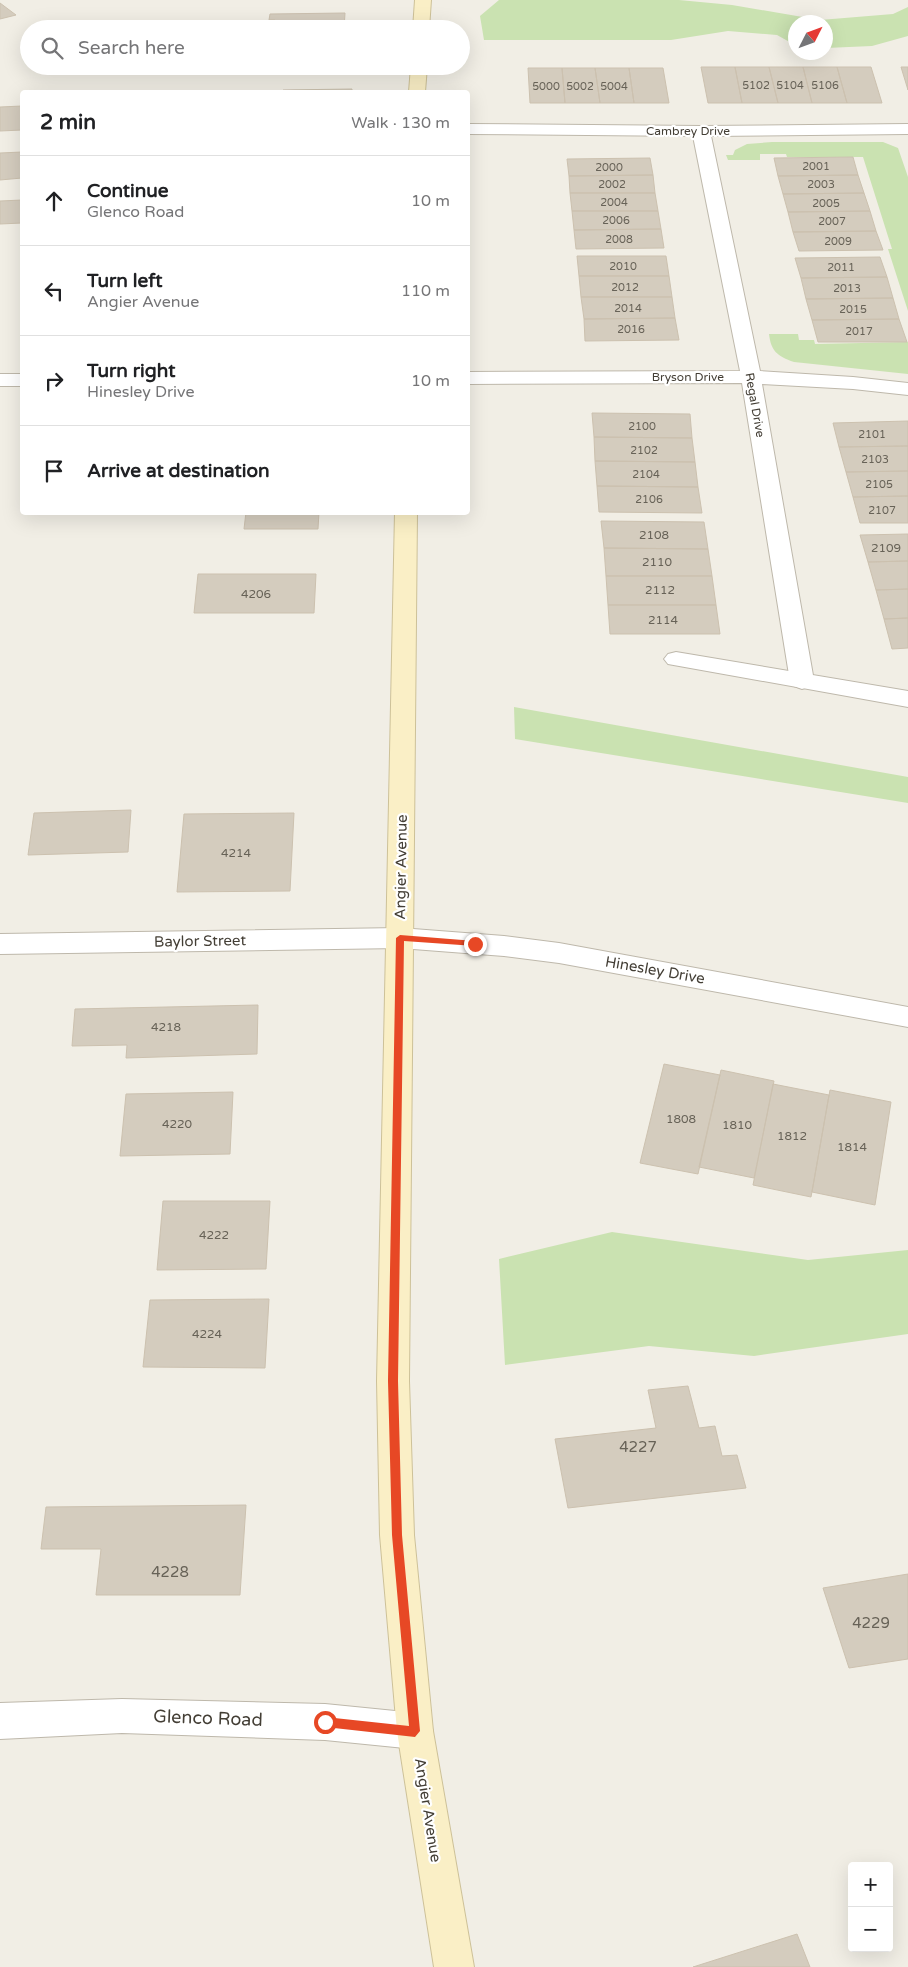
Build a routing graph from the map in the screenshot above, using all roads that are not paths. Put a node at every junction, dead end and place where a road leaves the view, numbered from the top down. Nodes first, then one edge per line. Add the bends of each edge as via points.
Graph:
1 (423, 0) edge
2 (422, 20) edge
3 (418, 75) edge
4 (417, 90) edge
5 (470, 129) edge
6 (908, 129) edge
7 (701, 131) junction
8 (751, 376) junction
9 (470, 378) edge
10 (0, 380) edge
11 (20, 380) edge
12 (908, 389) edge
13 (406, 515) edge
14 (676, 659) dead end
15 (802, 681) junction
16 (908, 699) edge
17 (400, 938) junction
18 (0, 944) edge
19 (908, 1017) edge
20 (0, 1721) edge
21 (415, 1731) junction
22 (454, 1967) edge

1 - 2 street
3 - 4 street
5 - 7 street, Cambrey Drive
6 - 7 street, Cambrey Drive
7 - 8 street, Regal Drive
8 - 9 street, Bryson Drive
8 - 12 street, Bryson Drive
8 - 15 street, Regal Drive
10 - 11 street
13 - 17 street, Angier Avenue
14 - 15 street
15 - 16 street
17 - 18 street, Baylor Street
17 - 19 street, Hinesley Drive via 558,952
17 - 21 street, Angier Avenue via 393,1381 397,1535
20 - 21 street, Glenco Road via 122,1716 325,1722
21 - 22 street, Angier Avenue

